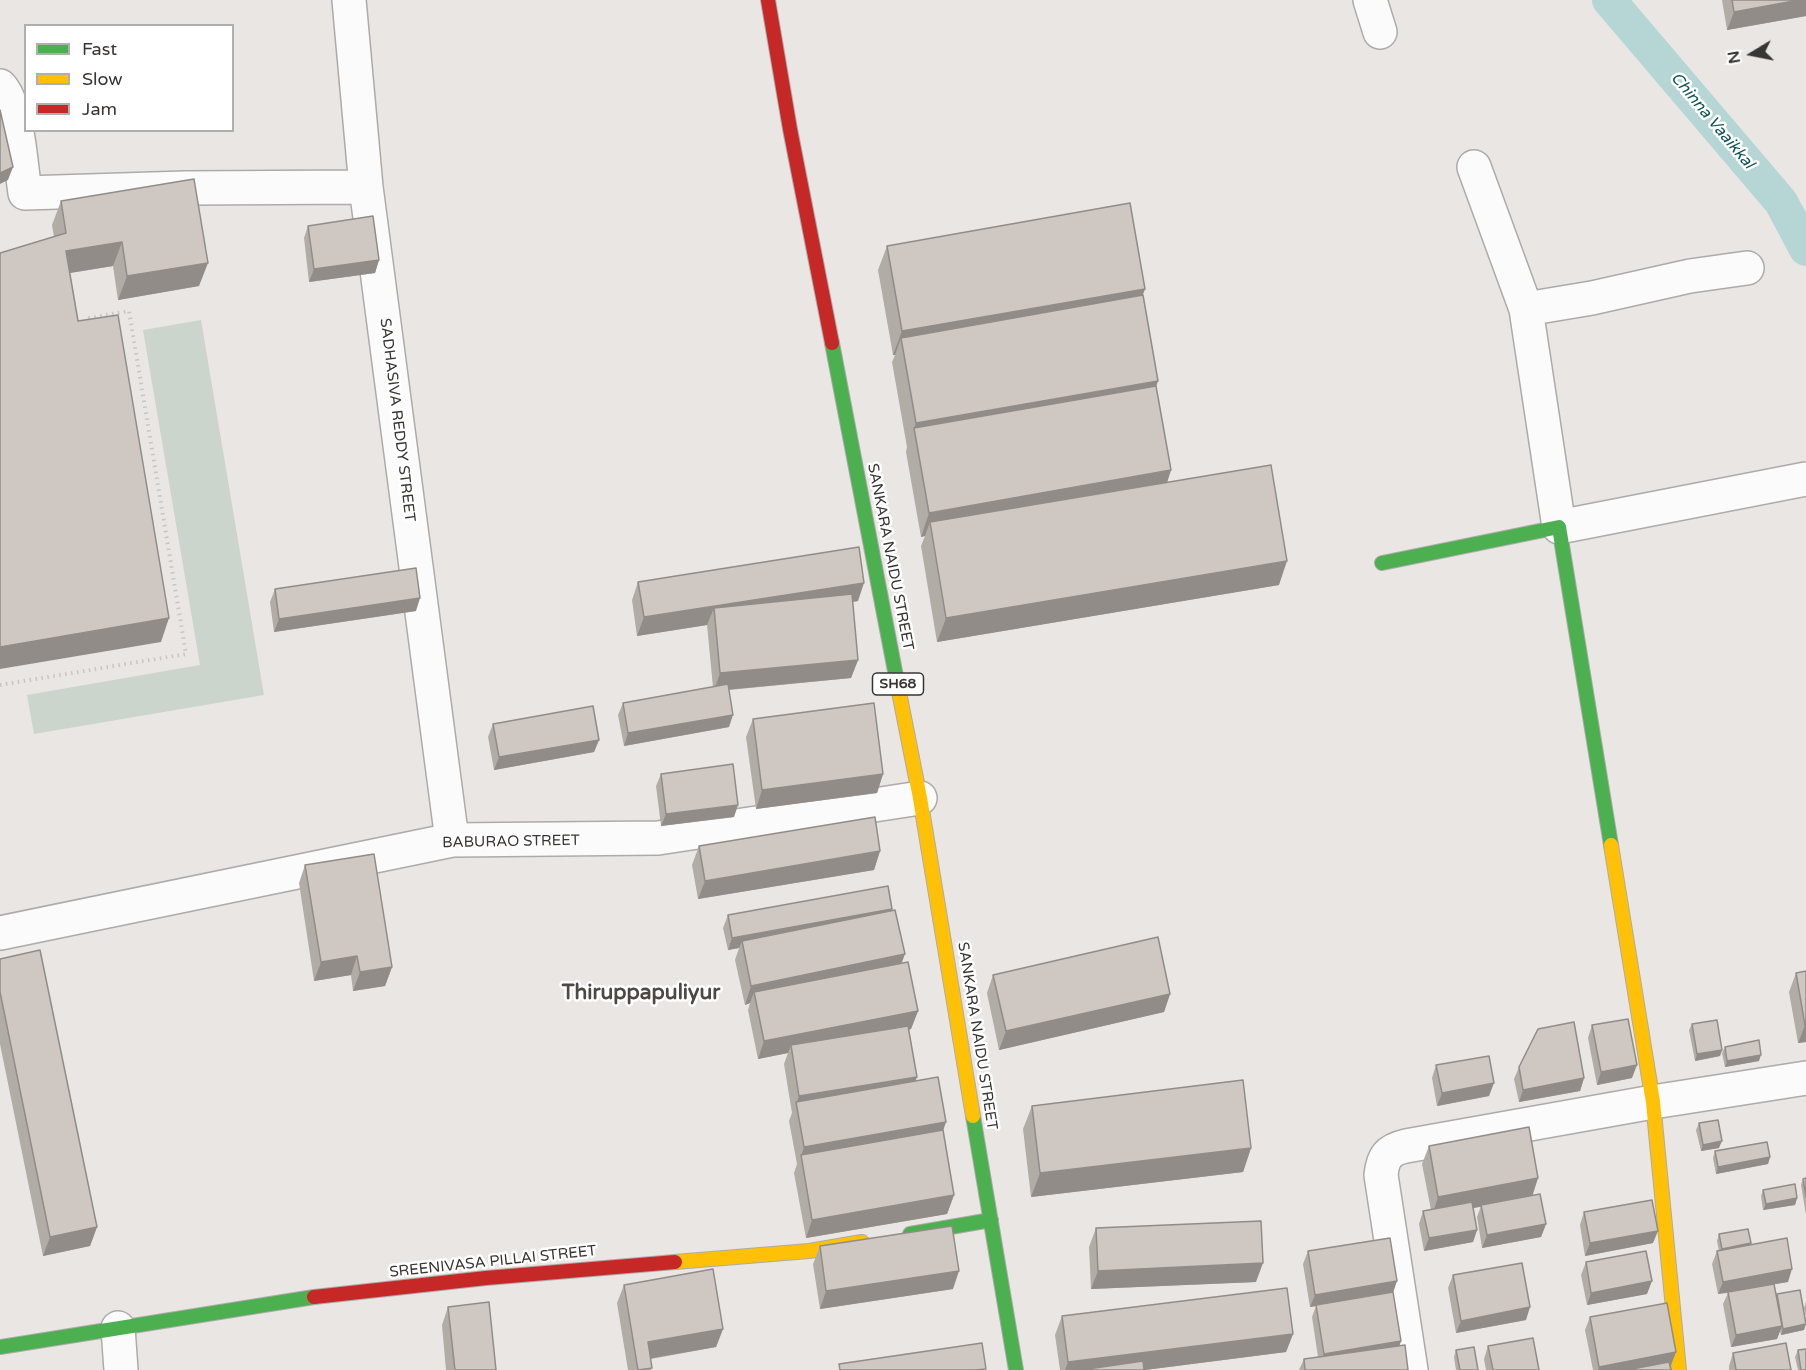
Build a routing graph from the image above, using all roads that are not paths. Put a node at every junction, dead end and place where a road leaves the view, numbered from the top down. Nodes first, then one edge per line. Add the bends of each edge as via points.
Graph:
1 (350, 0) edge
2 (768, 0) edge
3 (1370, 0) edge
4 (1380, 32) dead end
5 (0, 86) edge
6 (1474, 167) dead end
7 (366, 187) junction
8 (12, 194) edge
9 (1747, 268) dead end
10 (1526, 309) junction
11 (1806, 479) edge
12 (1559, 527) junction
13 (1382, 563) dead end
14 (920, 798) junction
15 (452, 840) junction
16 (0, 933) edge
17 (1806, 1078) edge
18 (1653, 1102) junction
19 (991, 1220) junction
20 (900, 1235) edge
21 (877, 1239) edge
22 (118, 1329) junction
23 (0, 1347) edge
24 (121, 1370) edge
25 (1016, 1370) edge
26 (1411, 1370) edge
27 (1679, 1370) edge

1 - 7 street, SADHASIVA REDDY STREET
2 - 14 street, SANKARA NAIDU STREET / SH68
3 - 4 street
5 - 8 street via 12,107
6 - 10 street
7 - 8 street
7 - 15 street, SADHASIVA REDDY STREET
9 - 10 street via 1648,283
10 - 12 street
11 - 12 street
12 - 13 street
12 - 18 street
14 - 15 street, BABURAO STREET via 658,838
14 - 19 street, SANKARA NAIDU STREET / SH68
15 - 16 street, BABURAO STREET
17 - 18 street
18 - 26 street via 1406,1146 1382,1160 1381,1175
18 - 27 street
19 - 20 street
19 - 25 street, SANKARA NAIDU STREET / SH68
21 - 22 street, SREENIVASA PILLAI STREET via 809,1251 486,1278 306,1298
22 - 23 street, SREENIVASA PILLAI STREET
22 - 24 street

